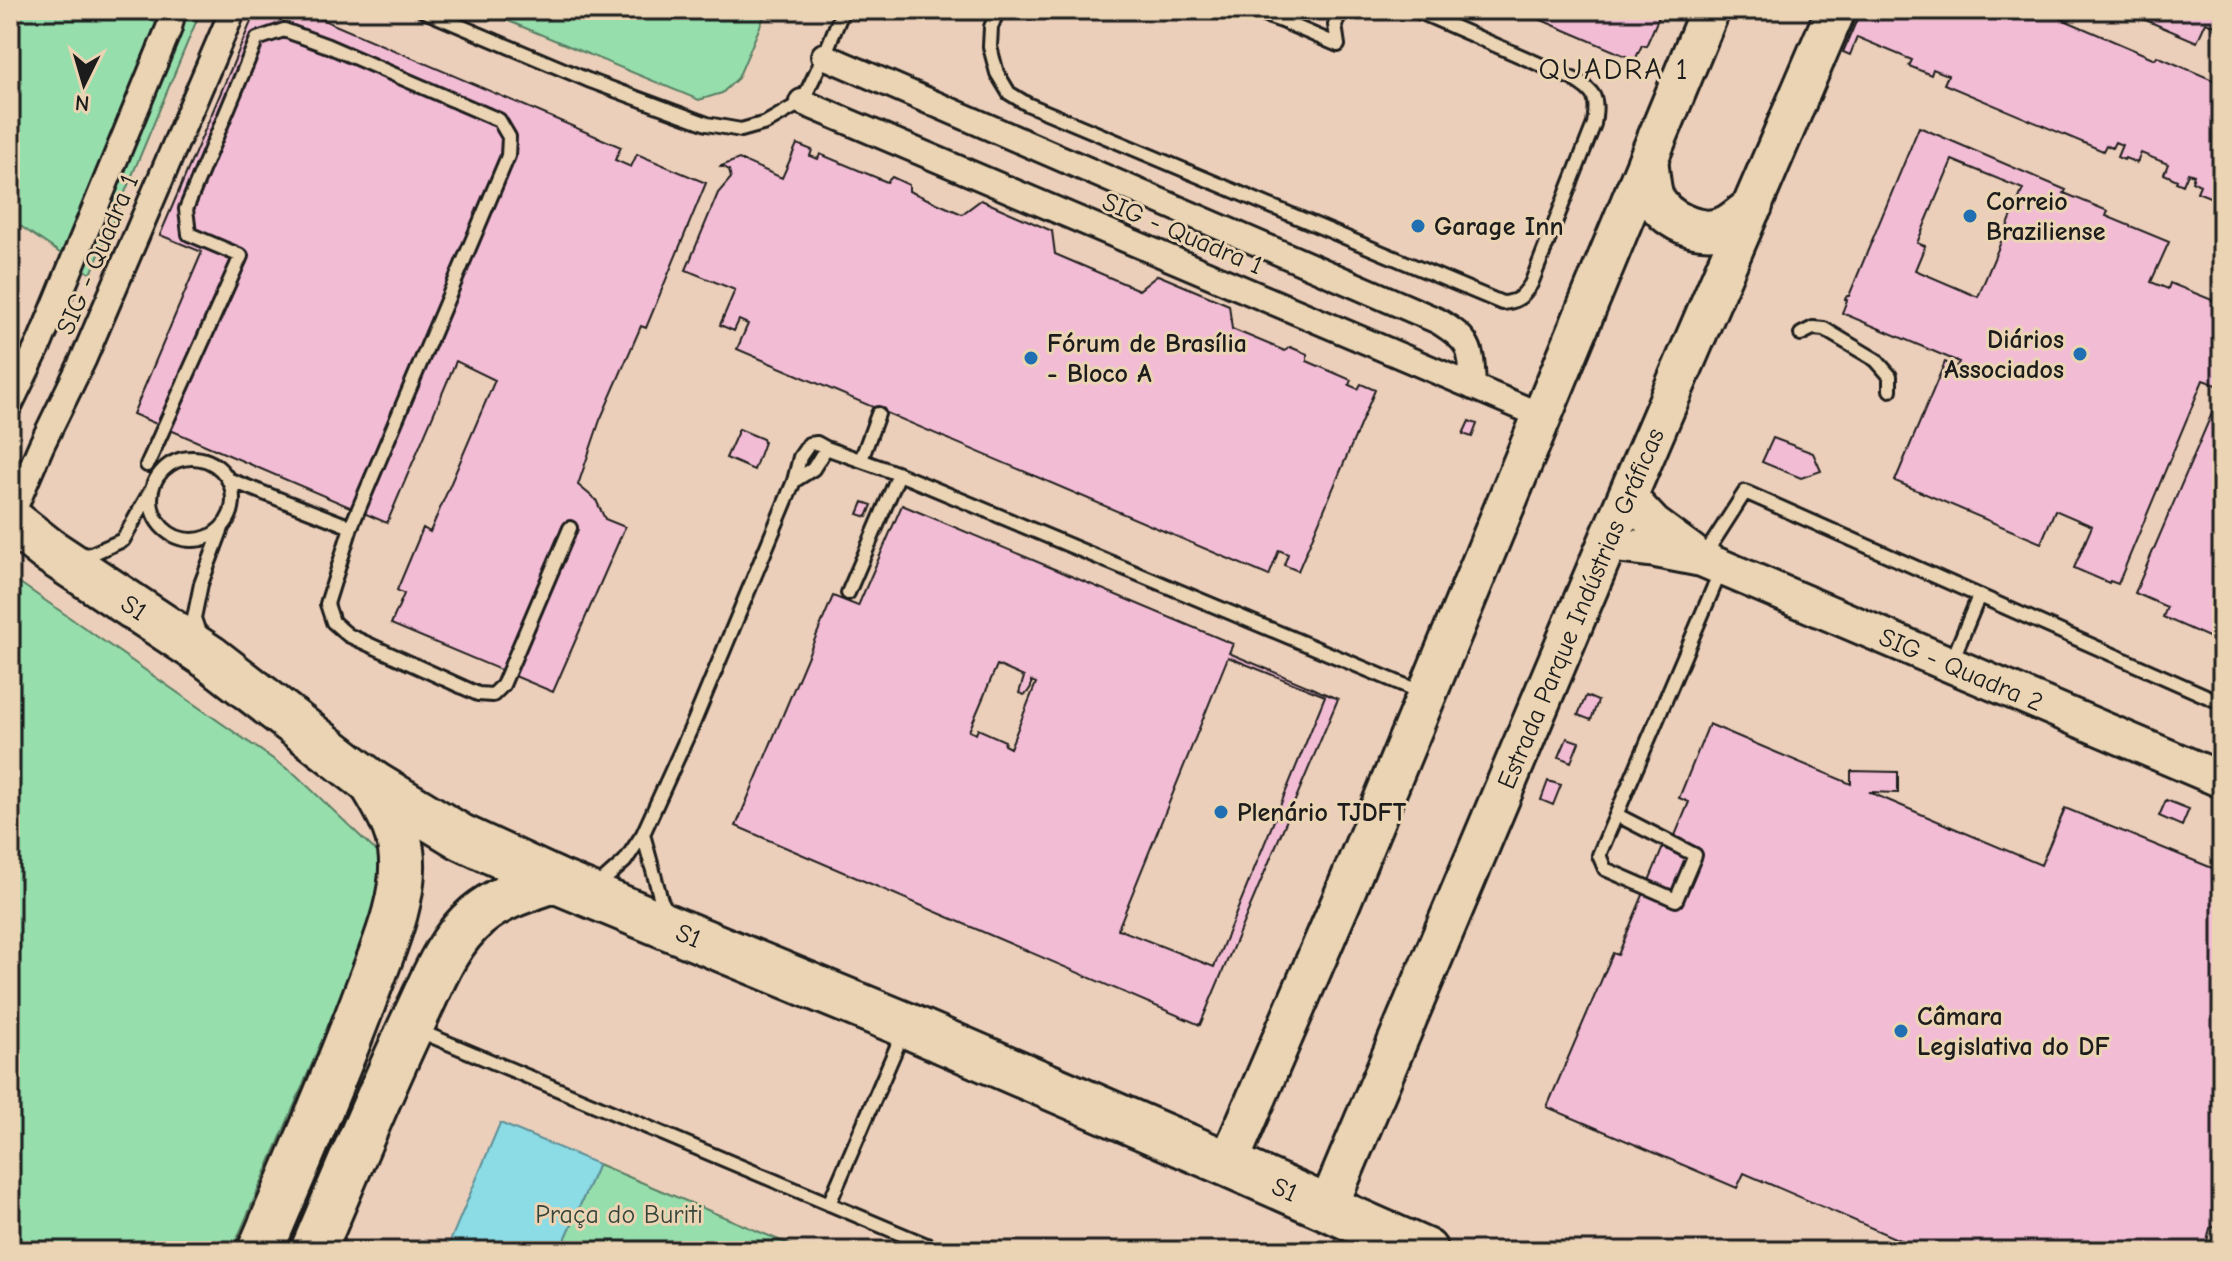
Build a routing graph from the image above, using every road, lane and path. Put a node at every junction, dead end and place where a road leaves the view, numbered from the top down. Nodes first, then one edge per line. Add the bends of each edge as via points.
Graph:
1 (173, 10) edge
2 (233, 10) edge
3 (422, 10) edge
4 (843, 10) edge
5 (998, 10) edge
6 (1249, 10) edge
7 (1341, 10) edge
8 (1415, 10) edge
9 (1710, 10) edge
10 (1836, 10) edge
11 (824, 56) junction
12 (802, 102) junction
13 (1648, 160) junction
14 (1753, 206) junction
15 (1801, 334) dead end
16 (1473, 387) junction
17 (1890, 390) dead end
18 (10, 404) edge
19 (878, 414) dead end
20 (1542, 416) junction
21 (861, 460) junction
22 (147, 465) dead end
23 (899, 474) junction
24 (230, 480) junction
25 (150, 492) junction
26 (1628, 496) junction
27 (10, 519) edge
28 (351, 527) junction
29 (222, 528) junction
30 (570, 528) dead end
31 (1607, 544) junction
32 (48, 550) junction
33 (1712, 563) junction
34 (848, 593) dead end
35 (1979, 596) junction
36 (209, 657) junction
37 (1950, 664) junction
38 (1426, 694) junction
39 (2222, 703) edge
40 (2222, 780) edge
41 (372, 783) junction
42 (1617, 815) junction
43 (643, 834) junction
44 (571, 887) junction
45 (676, 930) junction
46 (906, 1025) junction
47 (410, 1028) junction
48 (1228, 1164) junction
49 (829, 1204) junction
50 (1327, 1209) junction
51 (260, 1251) edge
52 (313, 1251) edge
53 (941, 1251) edge
54 (1425, 1251) edge

1 - 18 street, SIG - Quadra 1 via 40,342
2 - 27 street, SIG - Quadra 1
3 - 12 lane via 707,124 741,130 766,123
4 - 11 lane
5 - 8 lane via 990,47 997,73 1009,93 1027,104 1502,303 1515,302 1531,284 1597,106 1590,90 1573,79
6 - 7 lane via 1338,45 1335,25
9 - 13 main road
10 - 14 main road, Estrada Parque Indústrias Gráficas
11 - 12 lane
11 - 16 street via 1438,321 1469,347
12 - 16 street, SIG - Quadra 1
13 - 14 main road via 1653,196 1680,223 1722,228
13 - 20 main road
14 - 26 main road, Estrada Parque Indústrias Gráficas
15 - 17 lane via 1824,329 1876,360 1890,376
16 - 20 street, SIG - Quadra 1
19 - 21 lane
20 - 38 main road
21 - 23 lane
21 - 43 lane via 817,443 809,444 800,457
22 - 28 lane via 241,256 189,234 186,209 257,39 284,30 499,120 509,137 508,156
23 - 34 lane
23 - 38 lane
24 - 25 lane via 216,464 196,457 175,461 158,474
24 - 28 lane
24 - 29 lane via 234,505
25 - 29 lane via 152,513 164,531 183,540 204,539
25 - 32 lane via 123,540 89,555
26 - 31 main road, Estrada Parque Indústrias Gráficas
26 - 33 street, SIG - Quadra 2 via 1654,524
27 - 32 highway, S1
28 - 30 lane via 327,604 333,622 362,642 478,694 493,695 503,685
29 - 36 lane via 194,618
31 - 33 street, SIG - Quadra 2
31 - 50 main road, Estrada Parque Indústrias Gráficas
32 - 36 highway, S1
33 - 35 lane via 1745,492
33 - 37 street, SIG - Quadra 2
33 - 42 lane
35 - 37 lane
35 - 39 lane
36 - 41 highway, S1
37 - 40 street, SIG - Quadra 2
38 - 48 main road
41 - 44 highway, S1 via 461,837
41 - 51 highway via 393,820 402,850 396,906 345,1050
42 - 42 lane via 1599,855 1605,869 1676,900 1695,855
43 - 44 lane via 625,861
43 - 45 lane via 661,900
44 - 45 highway, S1
44 - 47 highway via 507,896 477,916 441,963
45 - 46 highway, S1
46 - 48 highway, S1
46 - 49 lane
47 - 49 lane
47 - 52 highway
48 - 50 highway, S1
49 - 53 lane
50 - 54 highway, S1

